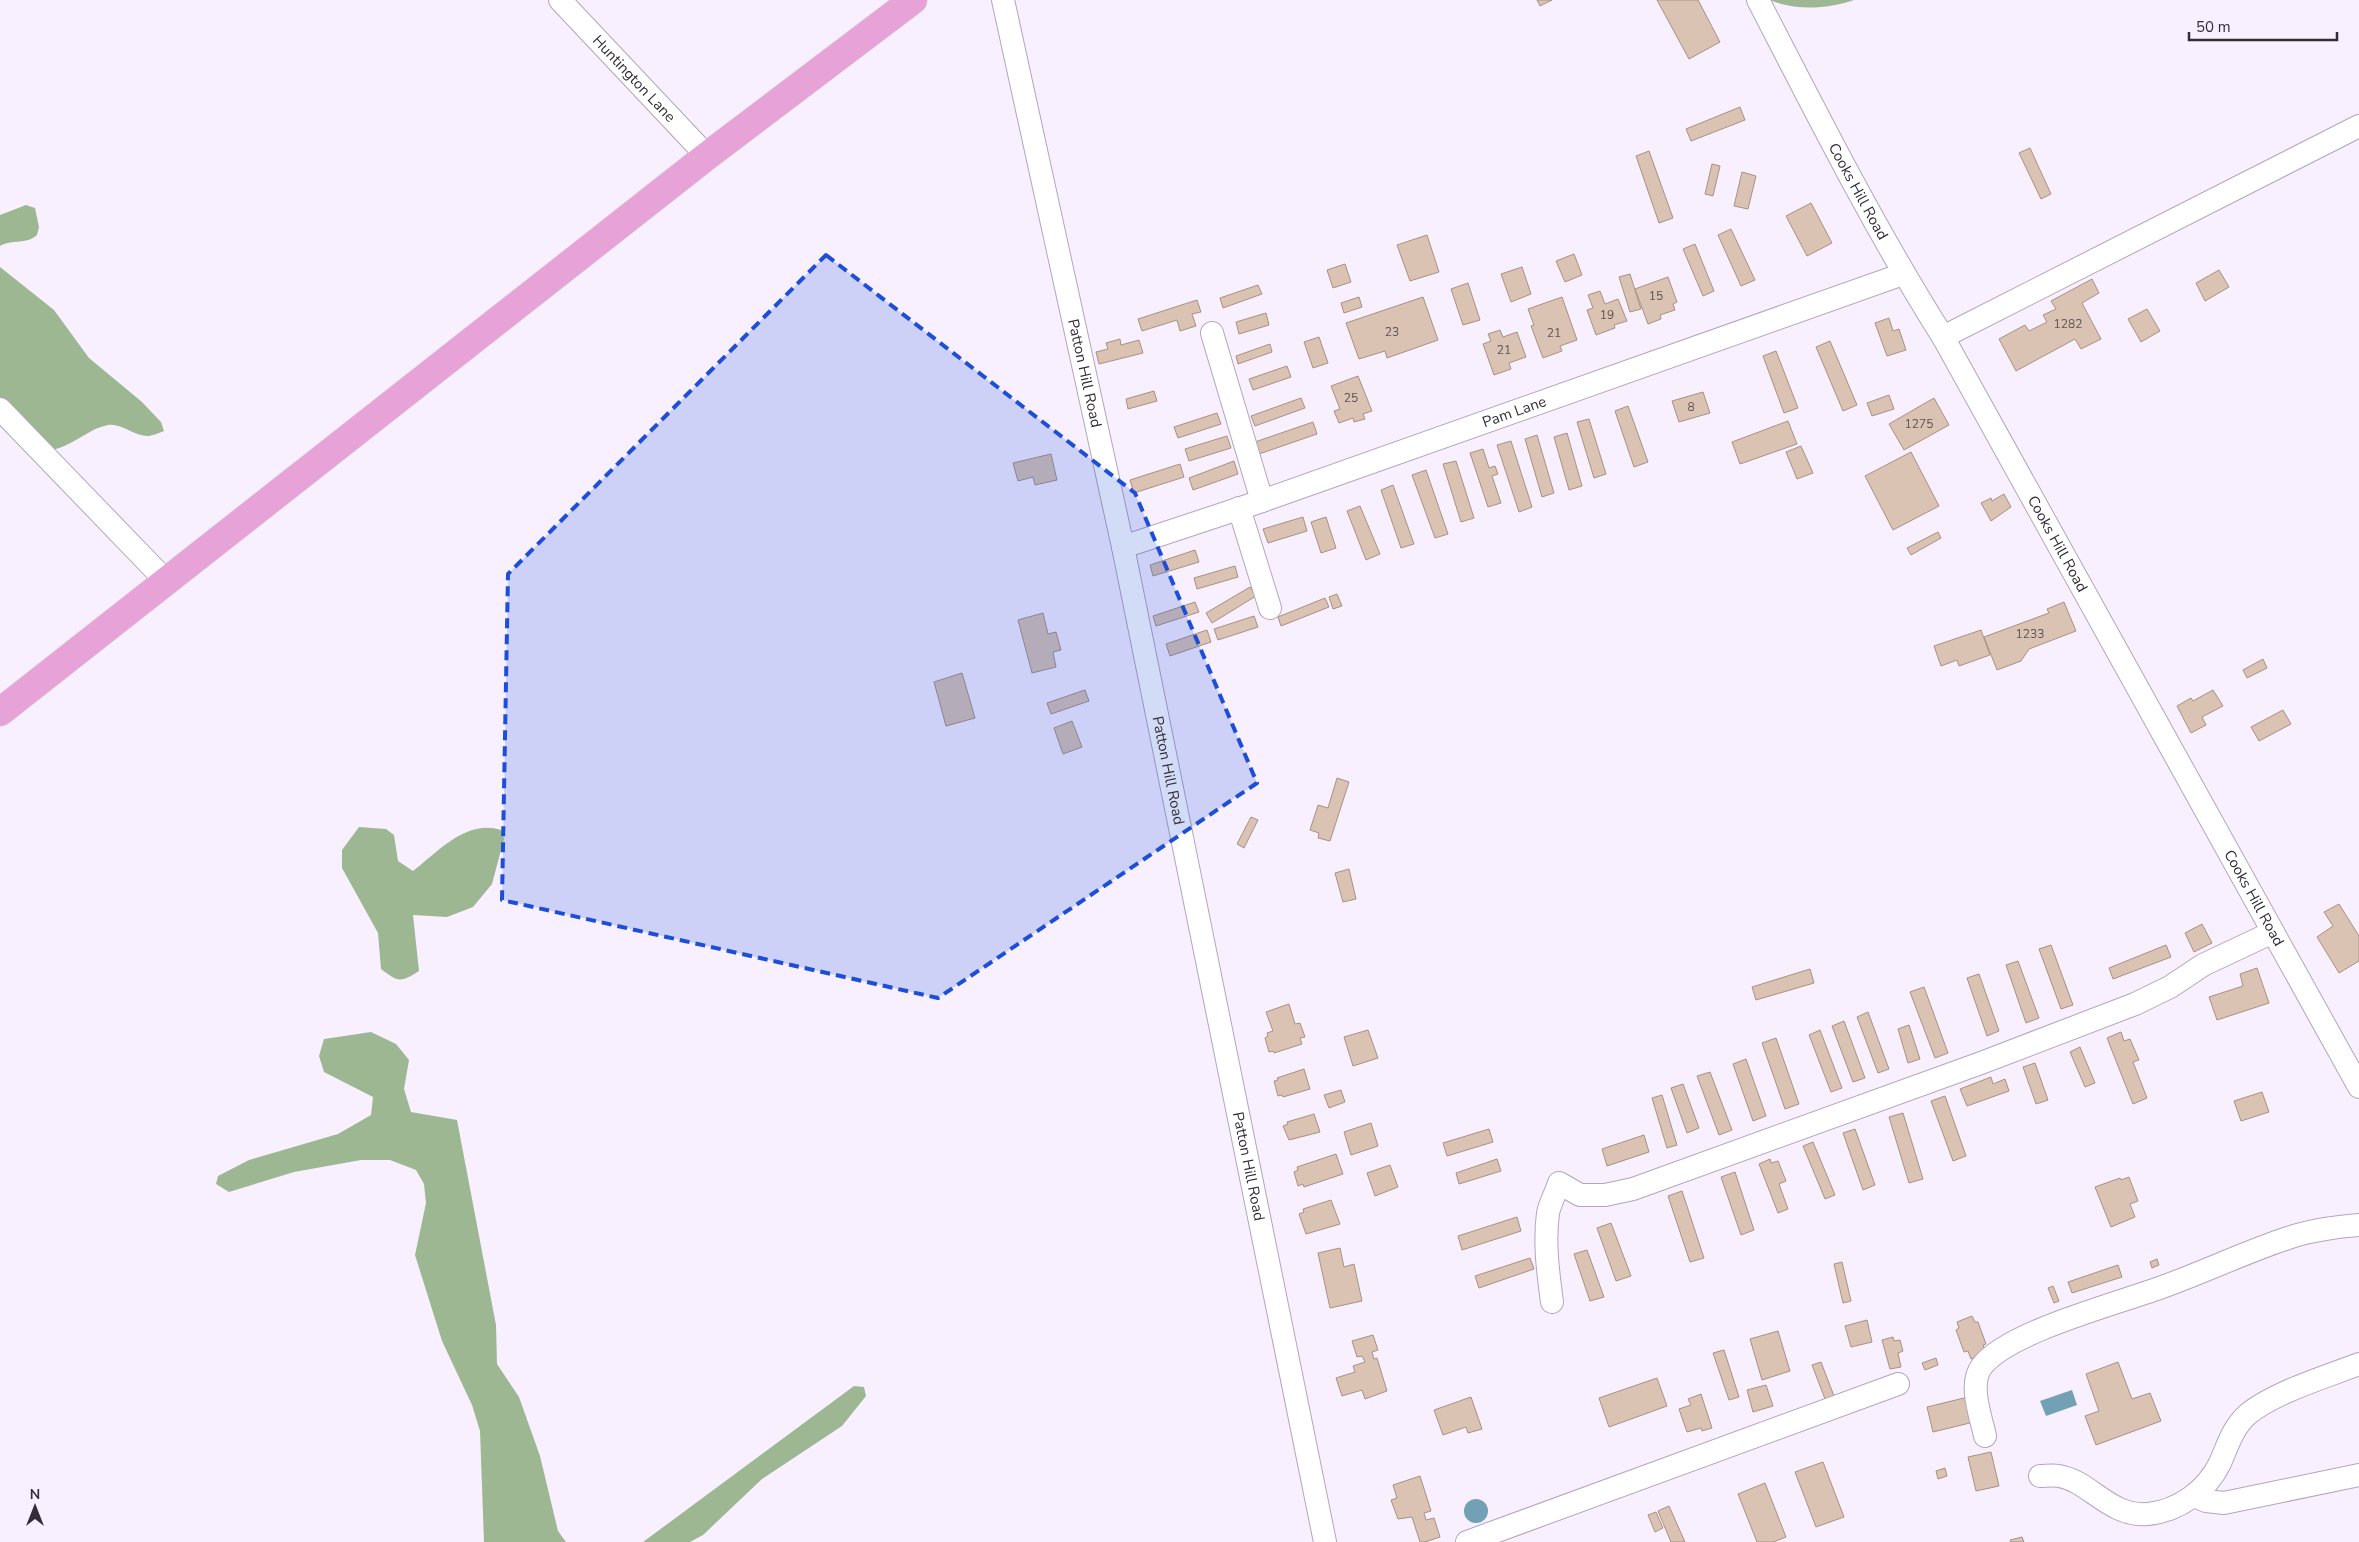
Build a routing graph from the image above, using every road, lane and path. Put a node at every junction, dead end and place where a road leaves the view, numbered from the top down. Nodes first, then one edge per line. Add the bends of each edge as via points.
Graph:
1 (560, 0) edge
2 (913, 0) edge
3 (1003, 0) edge
4 (1758, 0) edge
5 (2359, 126) edge
6 (707, 156) junction
7 (1903, 274) junction
8 (1212, 333) dead end
9 (1943, 337) junction
10 (0, 409) edge
11 (1262, 501) junction
12 (1239, 508) junction
13 (1123, 547) junction
14 (167, 582) junction
15 (1270, 608) dead end
16 (0, 712) edge
17 (2273, 932) junction
18 (2359, 1087) edge
19 (2359, 1225) edge
20 (1552, 1302) dead end
21 (2359, 1364) edge
22 (1898, 1384) dead end
23 (1985, 1436) dead end
24 (2359, 1475) edge
25 (2040, 1476) dead end
26 (2194, 1496) junction
27 (1325, 1542) edge
28 (1467, 1542) edge

1 - 6 street, Huntington Lane
2 - 6 main road
3 - 13 street, Patton Hill Road
4 - 7 street, Cooks Hill Road
5 - 9 street
6 - 14 main road
7 - 9 street, Cooks Hill Road
7 - 11 street, Pam Lane
8 - 11 street
9 - 17 street, Cooks Hill Road
10 - 14 street
11 - 12 street, Pam Lane
12 - 13 street, Pam Lane
12 - 15 street
13 - 27 street, Patton Hill Road
14 - 16 main road
17 - 18 street, Cooks Hill Road
17 - 20 street via 2203,965 2135,1004 1642,1185 1605,1195 1580,1195 1559,1183 1548,1211 1546,1244
19 - 23 street via 2322,1229 2288,1238 2008,1344 1981,1368 1976,1382
21 - 26 street via 2266,1401 2248,1414 2235,1428 2219,1465
22 - 28 street
24 - 26 street via 2224,1503
25 - 26 street via 2059,1476 2079,1484 2125,1512 2149,1514 2178,1506

